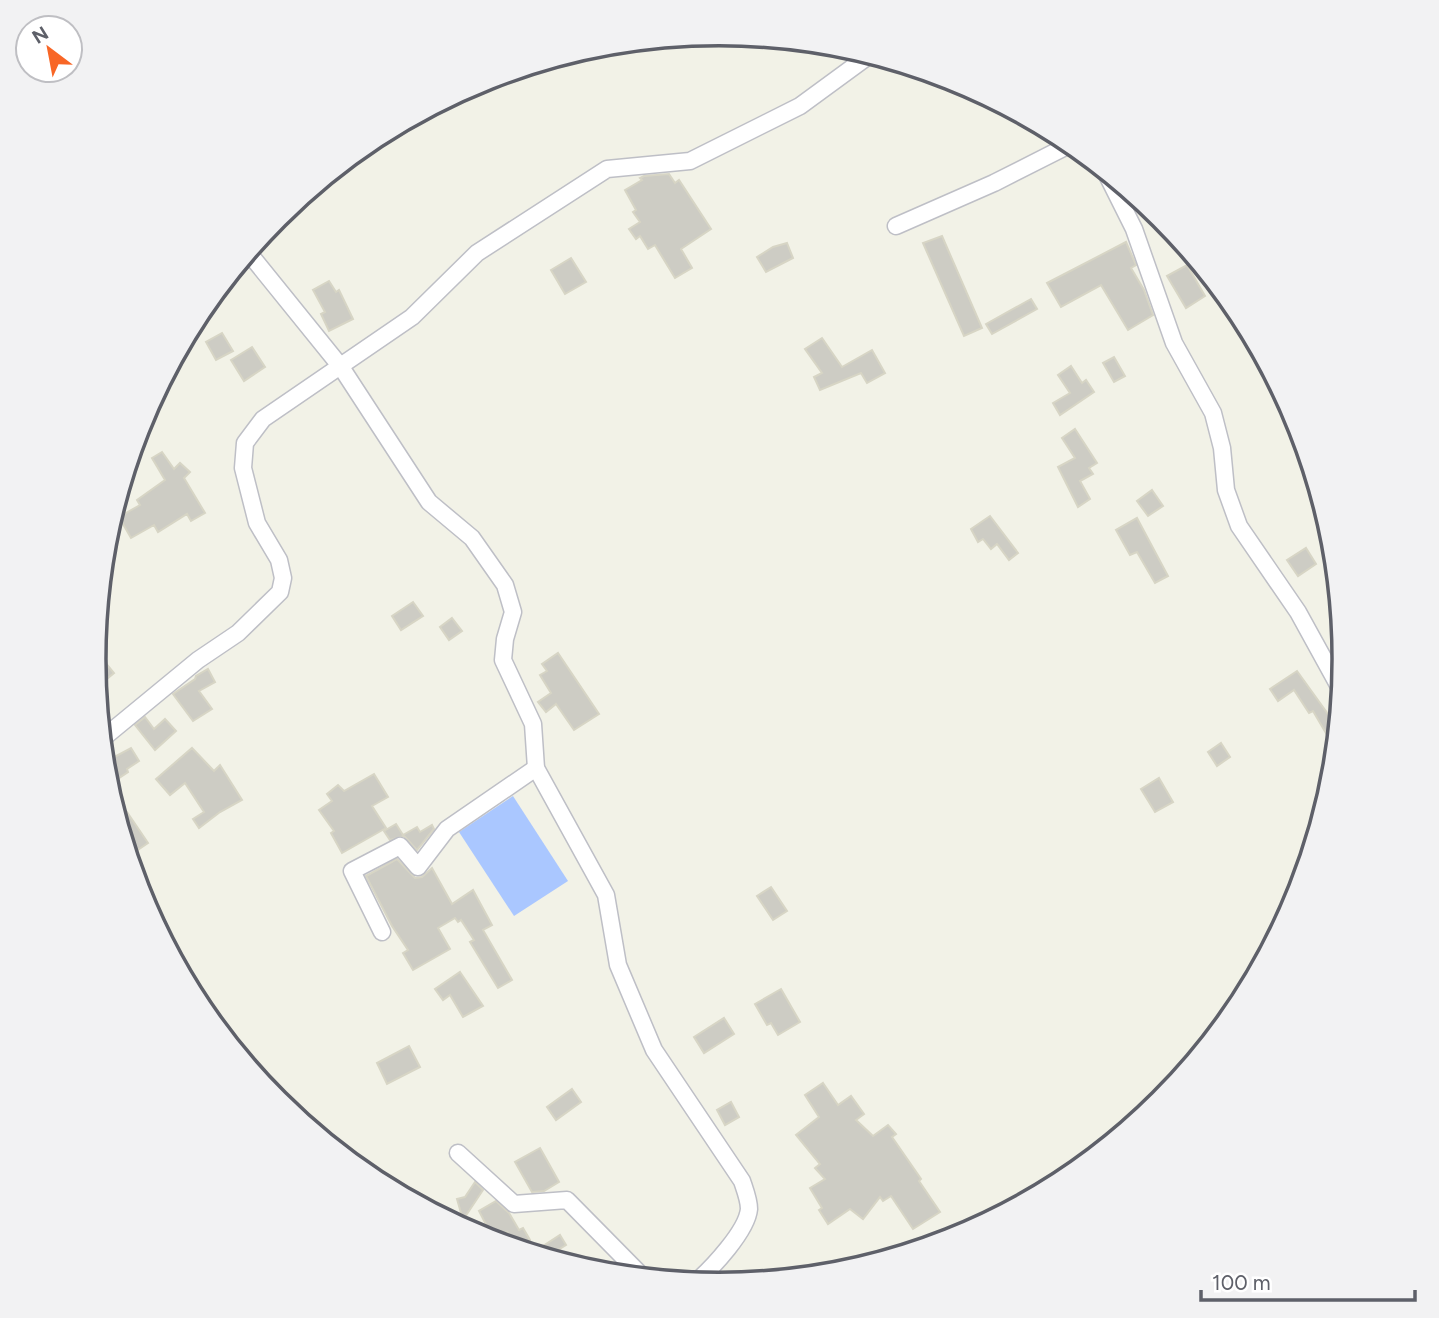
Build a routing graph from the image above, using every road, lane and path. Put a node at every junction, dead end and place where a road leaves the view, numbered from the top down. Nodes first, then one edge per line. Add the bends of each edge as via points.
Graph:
1 (860, 62) edge
2 (1060, 149) edge
3 (1115, 190) edge
4 (896, 226) dead end
5 (254, 259) edge
6 (341, 367) junction
7 (1333, 675) edge
8 (110, 732) edge
9 (536, 768) junction
10 (382, 932) dead end
11 (458, 1153) dead end
12 (632, 1266) edge
13 (708, 1272) edge

1 - 6 street via 800,106 690,160 607,169 477,253 412,317
2 - 4 street
3 - 7 street via 1134,229 1174,342 1213,413 1226,490 1239,526 1298,612
5 - 6 street
6 - 8 street via 263,419 244,443 243,468 257,523 279,560 280,592 238,633
6 - 9 street via 429,502 472,538 505,585 513,612 503,660 533,724
9 - 10 street via 447,828 418,867 400,846 352,871
9 - 13 street via 606,895 618,965 654,1050 743,1181 749,1207 746,1223
11 - 12 street via 514,1203 567,1200

